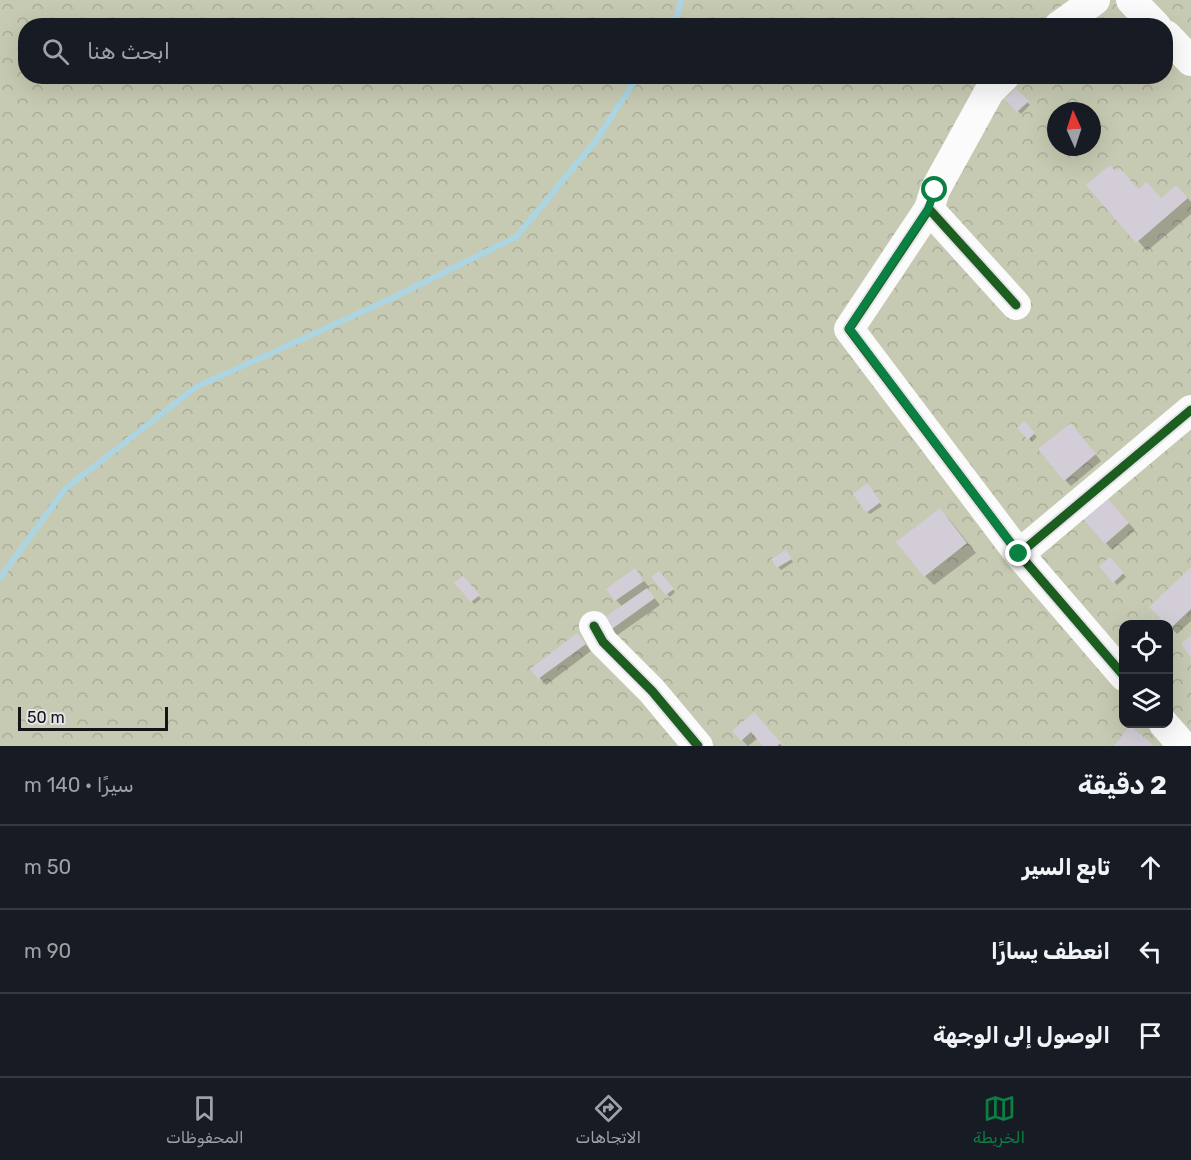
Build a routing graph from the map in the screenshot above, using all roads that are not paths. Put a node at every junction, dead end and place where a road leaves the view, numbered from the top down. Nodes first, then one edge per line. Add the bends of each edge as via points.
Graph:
1 (1095, 0) edge
2 (1131, 0) edge
3 (1070, 18) edge
4 (1148, 18) edge
5 (1173, 42) edge
6 (1191, 61) edge
7 (997, 84) edge
8 (928, 209) junction
9 (1016, 304) dead end
10 (1191, 410) edge
11 (1019, 554) junction
12 (594, 626) dead end
13 (1122, 674) edge
14 (1168, 728) edge
15 (698, 746) edge
16 (1183, 746) edge

1 - 3 street
2 - 4 street
5 - 6 street
7 - 8 street via 989,92
8 - 9 street
8 - 11 street via 849,328
10 - 11 street
11 - 13 street
12 - 15 street via 603,642 652,691
14 - 16 street

